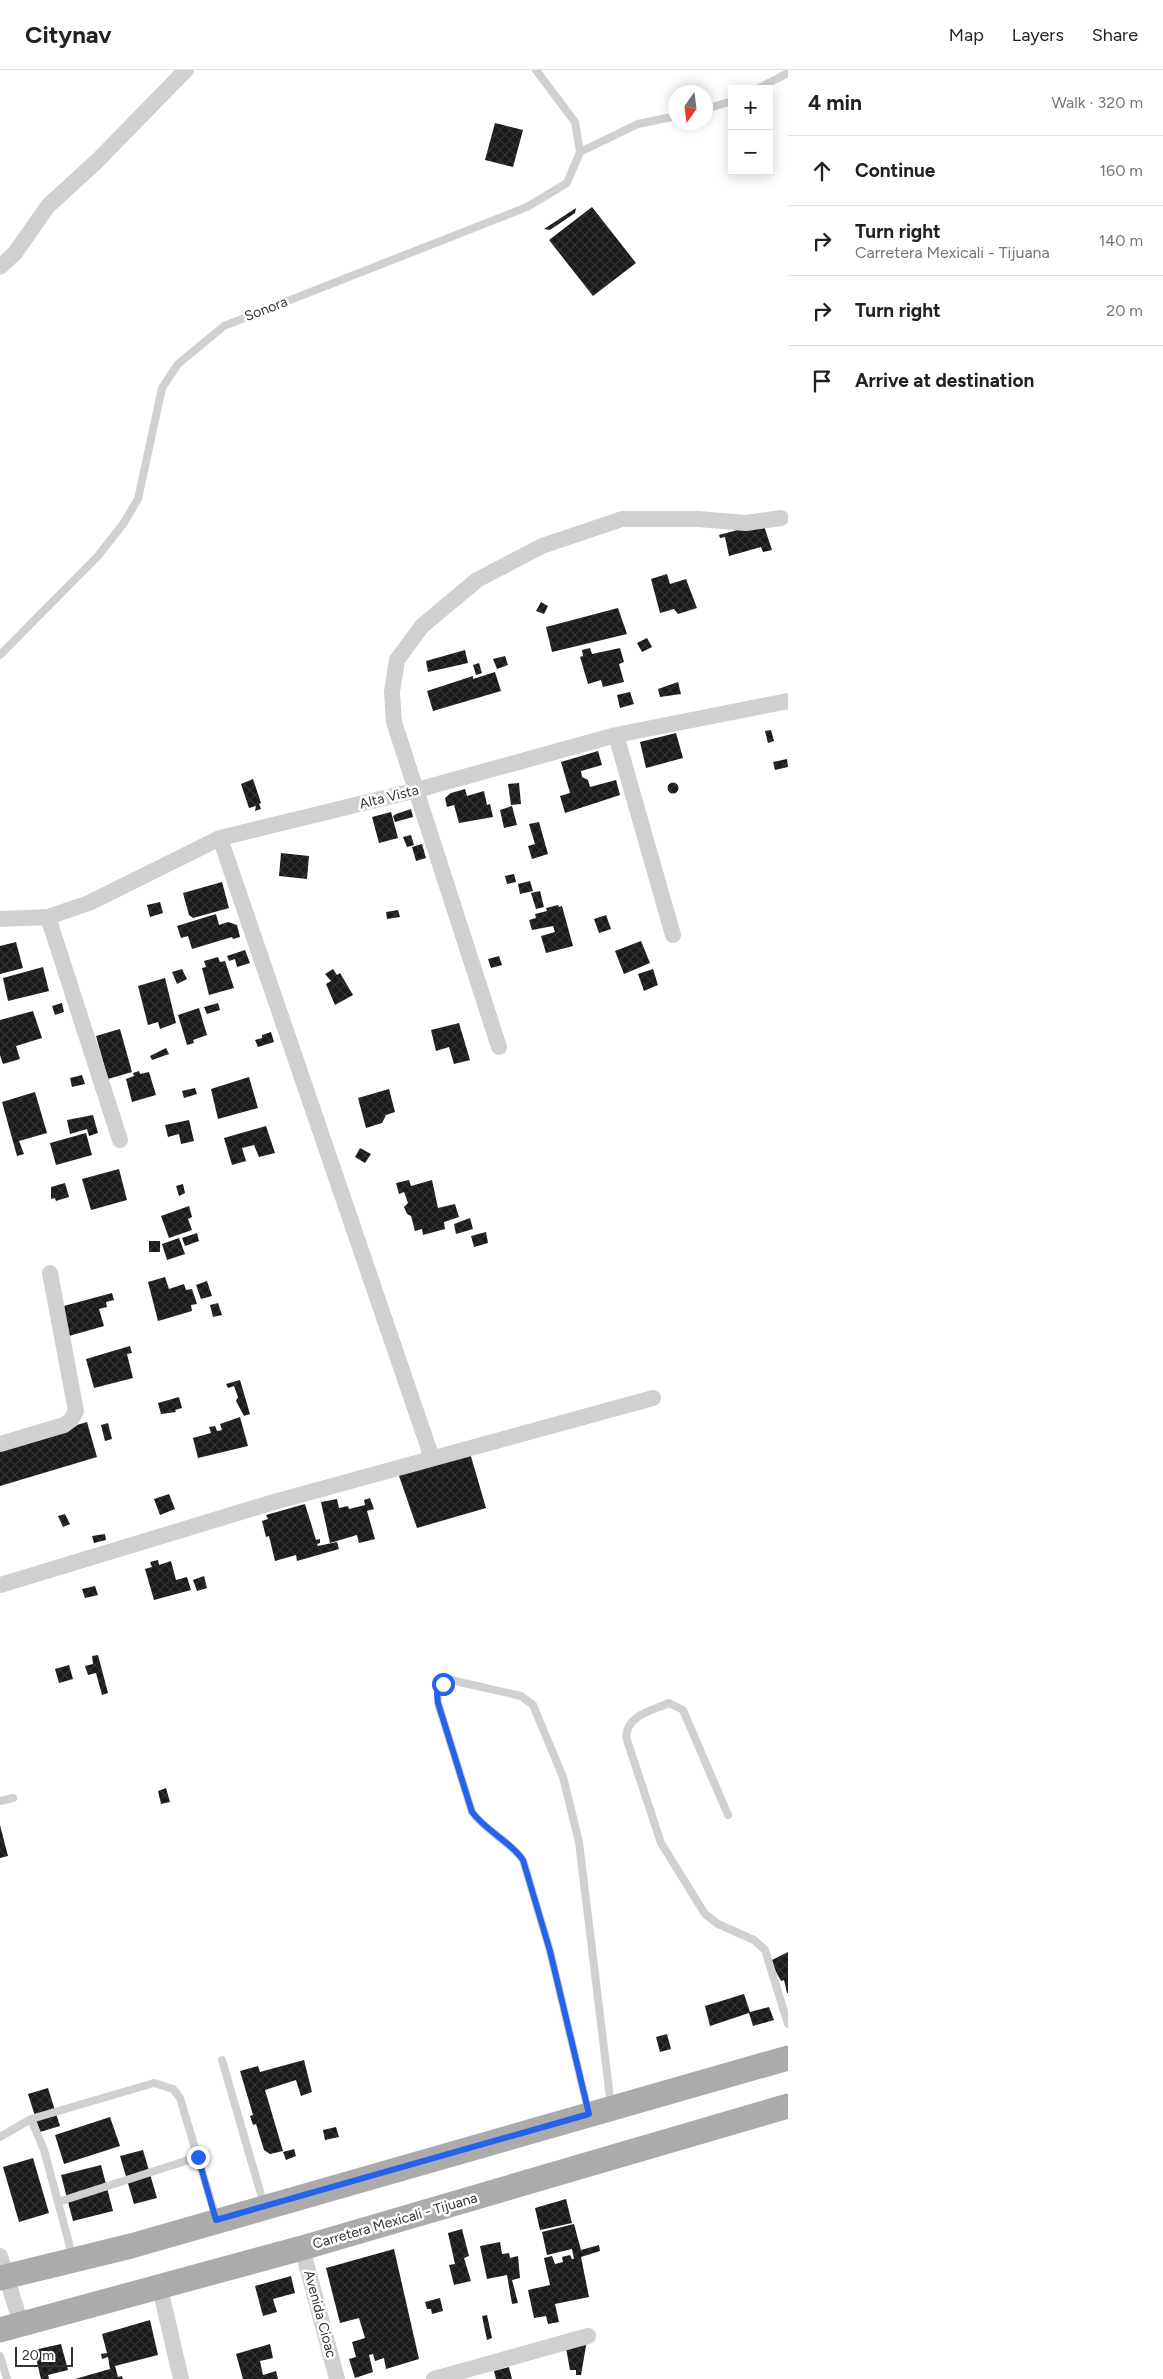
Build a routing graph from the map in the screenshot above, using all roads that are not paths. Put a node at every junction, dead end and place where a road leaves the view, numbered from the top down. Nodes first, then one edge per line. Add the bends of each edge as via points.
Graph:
1 (186, 70) edge
2 (536, 70) edge
3 (788, 73) edge
4 (765, 85) edge
5 (728, 102) edge
6 (713, 107) edge
7 (668, 118) edge
8 (580, 152) junction
9 (0, 267) edge
10 (781, 518) dead end
11 (0, 655) edge
12 (788, 701) edge
13 (616, 735) junction
14 (417, 790) junction
15 (220, 838) junction
16 (48, 917) junction
17 (0, 919) edge
18 (673, 935) dead end
19 (498, 1047) dead end
20 (120, 1140) dead end
21 (50, 1273) dead end
22 (653, 1398) dead end
23 (0, 1444) edge
24 (432, 1458) junction
25 (0, 1584) edge
26 (13, 1798) dead end
27 (0, 1802) edge
28 (728, 1815) dead end
29 (788, 2024) edge
30 (788, 2058) edge
31 (222, 2060) dead end
32 (788, 2106) edge
33 (600, 2111) junction
34 (31, 2119) junction
35 (0, 2137) edge
36 (198, 2157) junction
37 (58, 2202) junction
38 (265, 2207) junction
39 (216, 2220) junction
40 (302, 2248) junction
41 (73, 2260) junction
42 (2, 2270) edge
43 (160, 2288) junction
44 (10, 2327) edge
45 (588, 2336) dead end
46 (0, 2356) edge
47 (7, 2379) edge
48 (181, 2379) edge
49 (337, 2379) edge
50 (434, 2379) edge

1 - 9 street via 48,206 15,253
2 - 8 lane via 575,122
3 - 4 lane
5 - 6 lane
7 - 8 lane via 638,124
8 - 11 lane, Sonora via 568,183 526,207 224,326 178,364 162,388 138,499 123,524 98,556
10 - 14 street via 746,524 698,519 622,519 542,546 477,580 422,626 397,660 392,692 394,722
12 - 13 street, Alta Vista
13 - 14 street, Alta Vista
13 - 18 street
14 - 15 street, Alta Vista
14 - 19 street
15 - 16 street, Alta Vista via 89,903
15 - 24 street
16 - 17 street, Alta Vista
16 - 20 street
21 - 23 street via 76,1411 64,1425
22 - 24 street
24 - 25 street
26 - 27 lane
28 - 29 lane via 683,1710 669,1703 631,1721 626,1737 661,1843 705,1914 718,1924 754,1940 765,1950
30 - 33 main road
31 - 38 lane
32 - 40 main road, Carretera Mexicali - Tijuana
33 - 33 lane via 578,1842 563,1777 533,1705 521,1696 451,1680 443,1684 437,1693 438,1703 472,1812 523,1860
33 - 38 main road
34 - 35 lane
34 - 36 lane via 154,2083 173,2089 180,2098
34 - 37 lane via 44,2150
36 - 37 lane
36 - 39 lane
37 - 41 lane
38 - 39 main road
39 - 41 main road
40 - 43 main road, Carretera Mexicali - Tijuana
40 - 49 street, Avenida Cioac
41 - 42 main road
42 - 44 street
43 - 44 main road, Carretera Mexicali - Tijuana
43 - 48 street
45 - 50 street
46 - 47 lane

